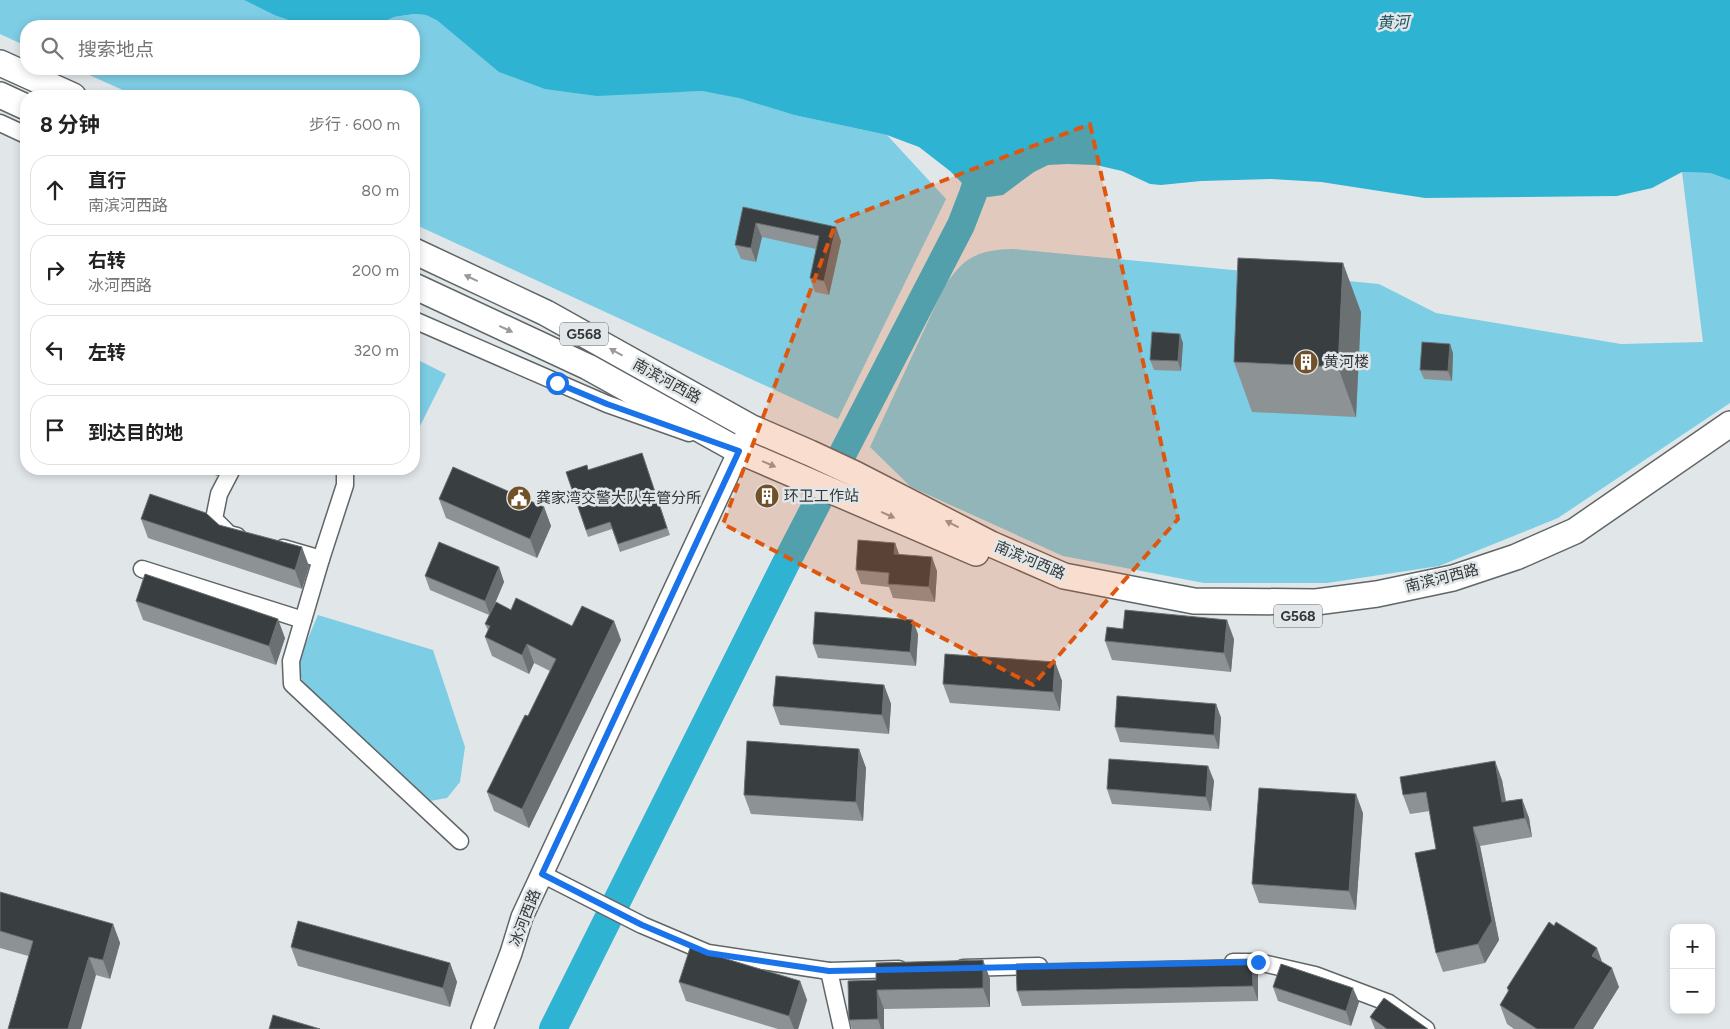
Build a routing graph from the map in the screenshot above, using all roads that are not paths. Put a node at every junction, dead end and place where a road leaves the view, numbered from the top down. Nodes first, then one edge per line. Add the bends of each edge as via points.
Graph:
1 (0, 63) edge
2 (20, 72) edge
3 (27, 75) edge
4 (60, 90) edge
5 (0, 95) edge
6 (20, 104) edge
7 (0, 123) edge
8 (20, 132) edge
9 (420, 254) edge
10 (420, 289) edge
11 (420, 323) edge
12 (1730, 424) edge
13 (750, 427) junction
14 (1730, 439) edge
15 (739, 451) junction
16 (229, 475) edge
17 (345, 475) edge
18 (849, 485) junction
19 (248, 539) edge
20 (266, 544) edge
21 (321, 559) junction
22 (142, 569) dead end
23 (303, 620) junction
24 (460, 841) dead end
25 (542, 874) junction
26 (1218, 963) edge
27 (1058, 966) edge
28 (948, 968) edge
29 (918, 969) edge
30 (829, 971) junction
31 (482, 1029) edge
32 (842, 1029) edge
33 (1426, 1029) edge

1 - 2 highway
3 - 4 highway
5 - 6 highway
7 - 8 street
13 -> 9 highway, 南滨河西路 / G568 via 546,313
10 -> 15 highway, 南滨河西路 / G568 via 588,367
11 - 15 street, 南滨河西路 via 607,404
12 -> 18 highway, 南滨河西路 / G568 via 1575,531 1524,553 1453,578 1377,594 1316,602 1194,601 1064,576
13 - 15 main road, 冰河西路
13 - 18 highway, 南滨河西路 / G568 via 810,453
18 -> 14 highway, 南滨河西路 / G568 via 991,560 1060,587 1193,613 1319,616 1380,609 1458,594 1520,570 1584,541
15 -> 18 highway, 南滨河西路 / G568 via 800,477
15 - 25 main road, 冰河西路
16 - 19 street via 219,494 214,519 229,534
17 - 21 street via 345,485
20 - 21 street
21 - 23 street
22 - 23 street
23 - 24 street via 291,661 292,684
25 - 30 street via 642,925 708,953
25 - 31 main road, 冰河西路 via 522,917
26 - 33 street via 1258,962 1315,975 1389,1003
27 - 28 street
29 - 30 street
30 - 32 street

